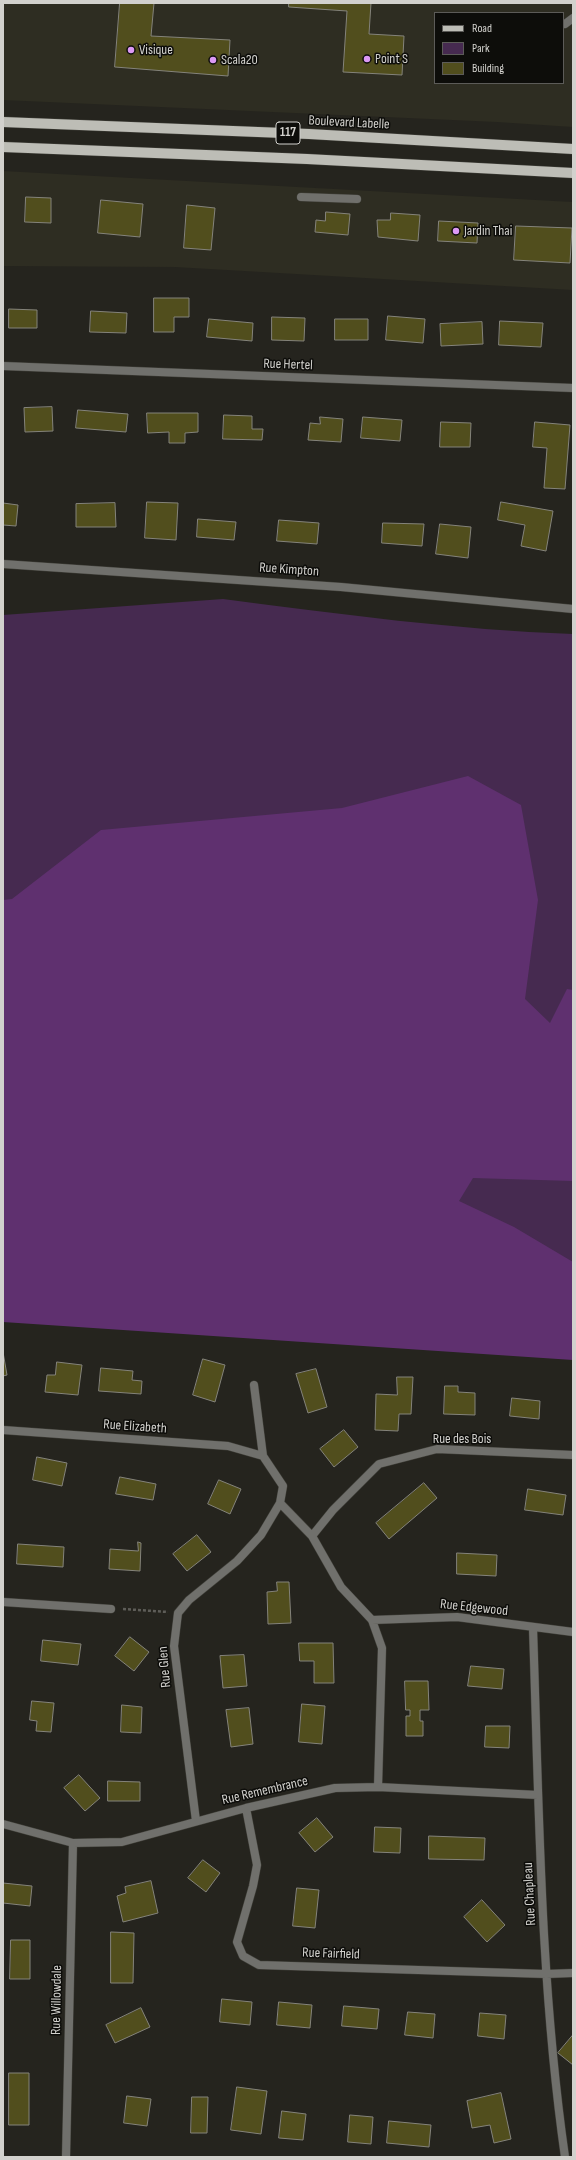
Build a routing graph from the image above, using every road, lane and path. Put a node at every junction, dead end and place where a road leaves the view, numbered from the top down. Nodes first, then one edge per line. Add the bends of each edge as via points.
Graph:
1 (573, 18) edge
2 (566, 24) dead end
3 (3, 122) edge
4 (3, 147) edge
5 (573, 149) edge
6 (573, 173) edge
7 (301, 197) dead end
8 (357, 199) dead end
9 (3, 366) edge
10 (573, 388) edge
11 (3, 564) edge
12 (573, 609) edge
13 (254, 1384) dead end
14 (3, 1430) edge
15 (263, 1456) junction
16 (573, 1456) edge
17 (280, 1503) junction
18 (312, 1536) junction
19 (3, 1602) edge
20 (111, 1609) joint
21 (178, 1613) junction
22 (372, 1620) junction
23 (533, 1628) junction
24 (573, 1632) edge
25 (378, 1787) junction
26 (538, 1795) junction
27 (246, 1808) junction
28 (196, 1821) junction
29 (3, 1824) edge
30 (73, 1843) junction
31 (573, 1973) edge
32 (546, 1974) junction
33 (66, 2157) edge
34 (565, 2157) edge

1 - 2 street
3 - 5 main road, Boulevard Labelle / 117
4 - 6 main road, 117 via 314,159
7 - 8 street
9 - 10 street, Rue Hertel
11 - 12 street, Rue Kimpton via 354,588
13 - 15 street
14 - 15 street, Rue Elizabeth via 228,1446
15 - 17 street via 283,1486
16 - 18 street, Rue des Bois via 438,1449 379,1464 333,1510
17 - 18 street
17 - 21 street via 261,1535 237,1561 189,1600
18 - 22 street via 341,1587
19 - 20 street
20 - 21 path
21 - 28 street, Rue Glen via 174,1646
22 - 23 street, Rue Edgewood via 457,1617
22 - 25 street via 382,1648
23 - 24 street, Rue Edgewood
23 - 26 street, Rue Chapleau
25 - 26 street, Rue Remembrance
25 - 27 street, Rue Remembrance via 335,1788
26 - 32 street, Rue Chapleau
27 - 28 street, Rue Remembrance
27 - 32 street, Rue Fairfield via 257,1865 237,1942 243,1956 258,1965
28 - 30 street, Rue Remembrance via 122,1842
29 - 30 street, Rue Remembrance
30 - 33 street, Rue Willowdale
31 - 32 street, Rue Fairfield
32 - 34 street, Rue Chapleau

